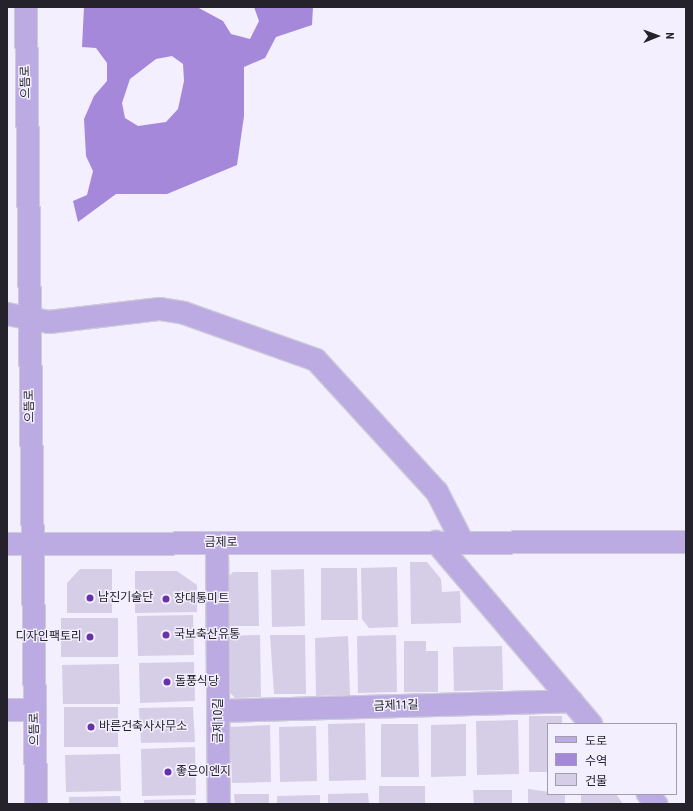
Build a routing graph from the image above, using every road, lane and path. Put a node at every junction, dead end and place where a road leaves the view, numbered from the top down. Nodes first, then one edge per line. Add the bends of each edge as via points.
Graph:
1 (26, 7) edge
2 (7, 314) edge
3 (29, 320) junction
4 (436, 542) junction
5 (462, 542) junction
6 (686, 542) edge
7 (217, 543) junction
8 (7, 544) edge
9 (32, 544) junction
10 (572, 701) junction
11 (7, 710) edge
12 (34, 710) junction
13 (219, 710) junction
14 (590, 723) edge
15 (649, 795) edge
16 (36, 804) edge
17 (219, 804) edge
18 (656, 804) edge

1 - 3 street, 으뜸로
2 - 3 street
3 - 5 street via 49,322 160,309 178,312 316,360 437,492
3 - 9 street, 으뜸로
4 - 5 street, 금제로
4 - 7 street, 금제로
4 - 10 street
5 - 6 street, 금제로
7 - 9 street, 금제로
7 - 13 street, 금제10길
8 - 9 street, 금제로
9 - 12 street, 으뜸로
10 - 13 street, 금제11길
10 - 14 street
11 - 12 street
12 - 16 street, 으뜸로
13 - 17 street, 금제10길
15 - 18 street

